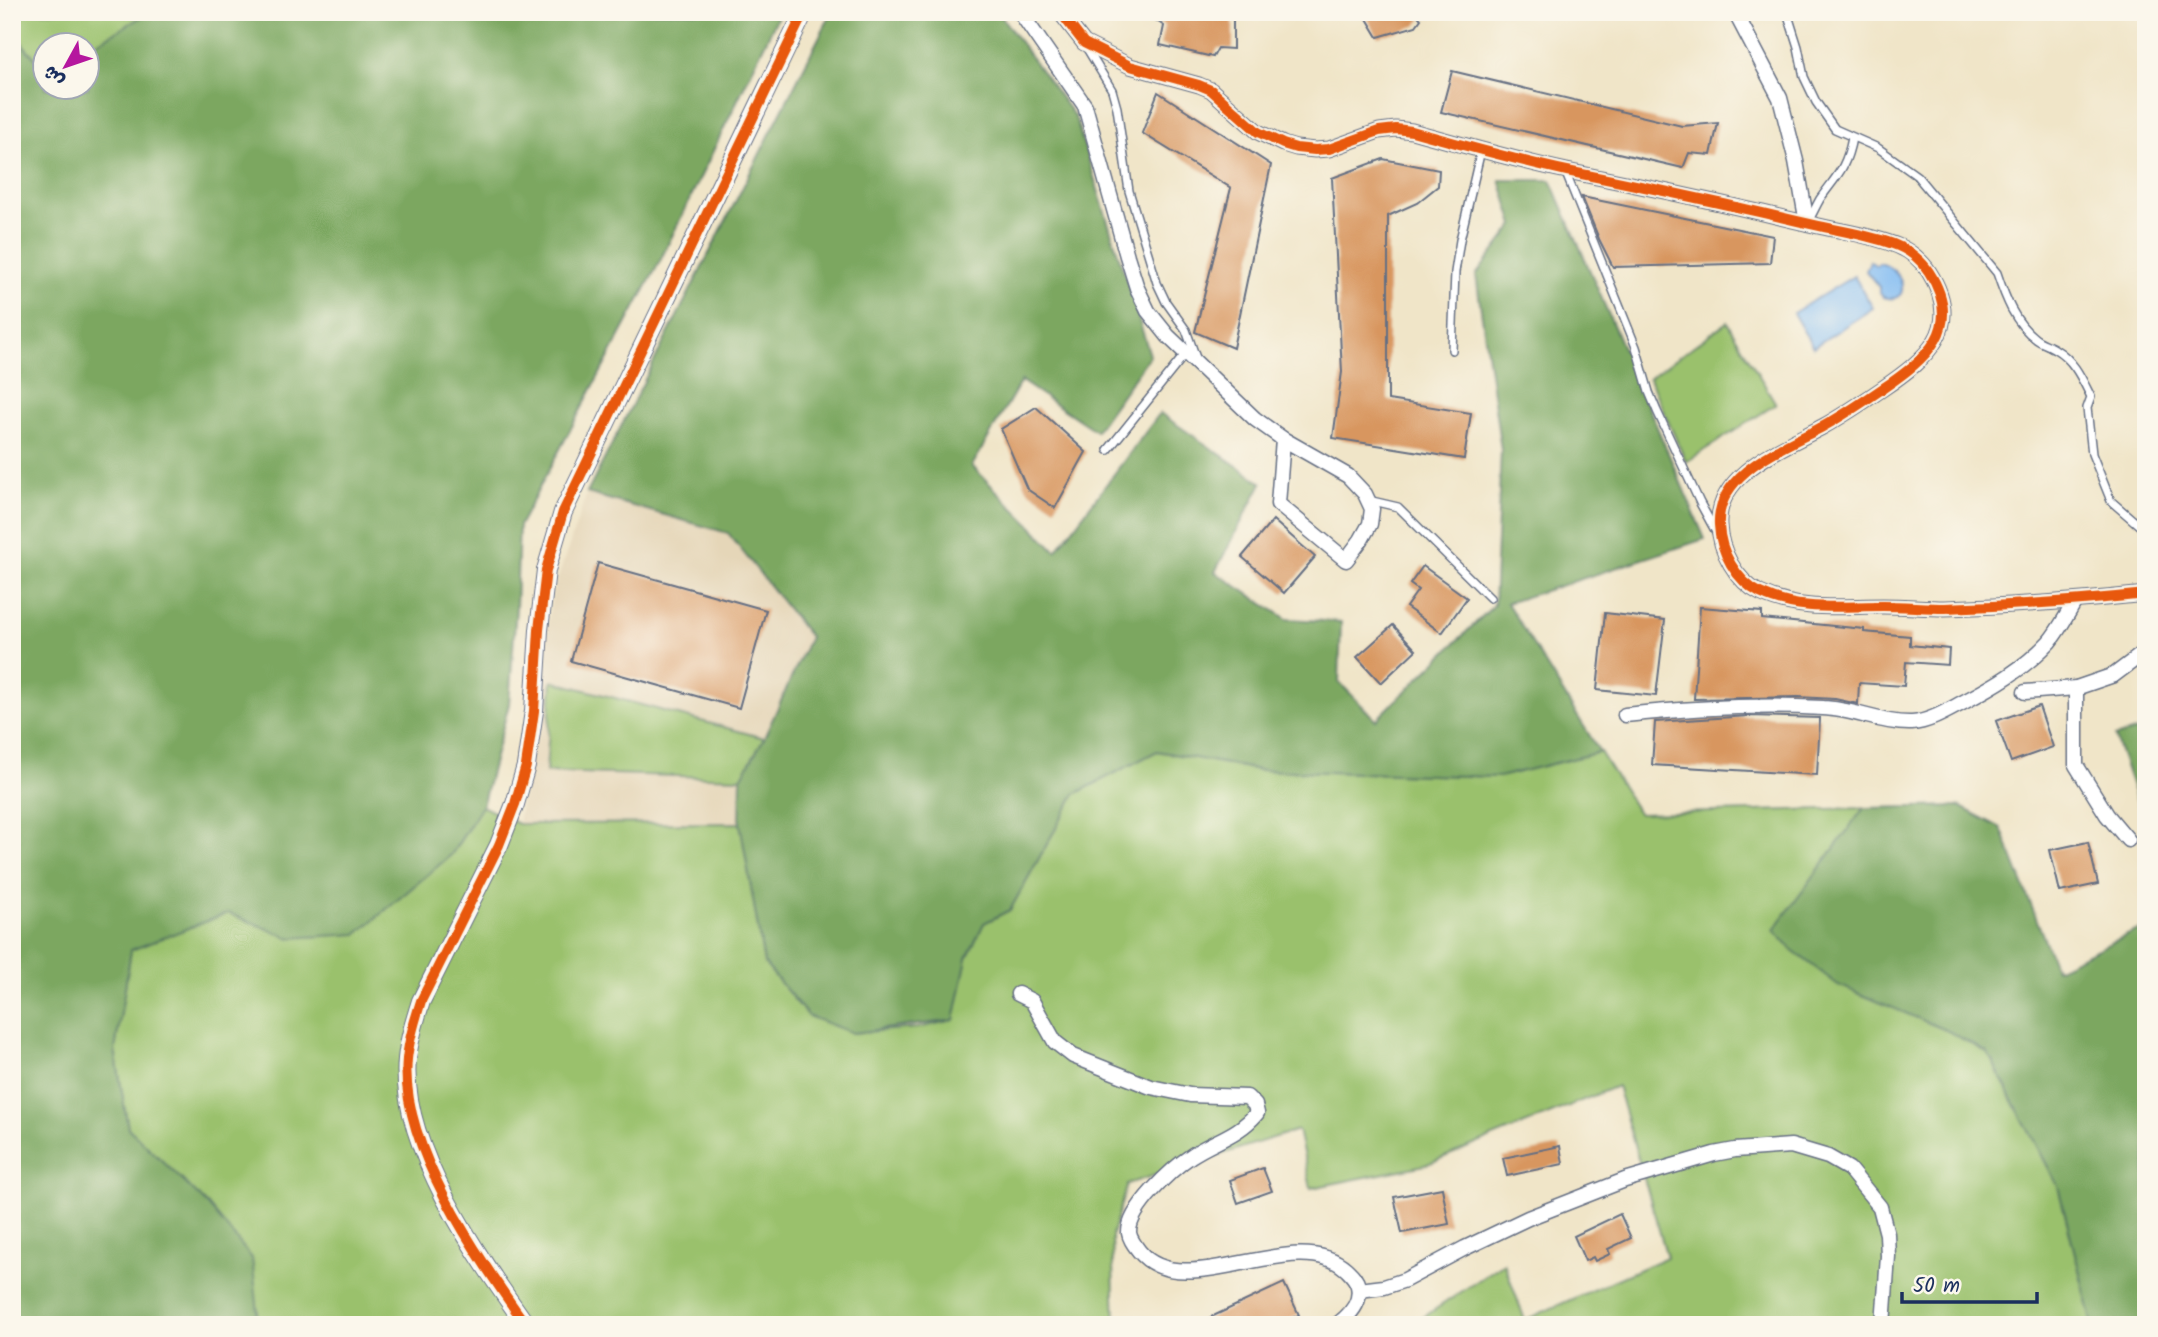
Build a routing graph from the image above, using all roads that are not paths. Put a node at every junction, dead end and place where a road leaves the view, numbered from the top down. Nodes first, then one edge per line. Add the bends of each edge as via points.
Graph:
1 (804, 12) edge
2 (1020, 12) edge
3 (1060, 12) edge
4 (1734, 12) edge
5 (1787, 12) edge
6 (1084, 43) junction
7 (1852, 138) junction
8 (1481, 150) junction
9 (1565, 170) junction
10 (1807, 223) junction
11 (1452, 350) dead end
12 (1186, 353) junction
13 (1198, 364) junction
14 (1283, 439) junction
15 (1108, 450) dead end
16 (1368, 500) junction
17 (2146, 528) edge
18 (1720, 541) junction
19 (2146, 594) edge
20 (1490, 598) dead end
21 (2075, 601) junction
22 (2146, 651) edge
23 (2076, 688) junction
24 (2025, 692) dead end
25 (1625, 715) dead end
26 (2128, 840) dead end
27 (1018, 994) dead end
28 (1359, 1290) junction
29 (526, 1325) edge
30 (1337, 1325) edge
31 (1883, 1325) edge

1 - 29 street via 563,512 546,570 534,711 515,804 412,1029 407,1060 409,1092 428,1161 454,1214
2 - 12 street via 1085,106 1137,288 1148,311
3 - 6 street
4 - 10 street via 1780,98
5 - 7 lane via 1804,77 1816,102 1835,129
6 - 8 street via 1130,66 1211,90 1258,132 1296,148 1329,149 1369,133 1396,129
6 - 13 lane via 1112,90 1131,199 1157,283 1186,330
7 - 10 lane via 1842,171
7 - 17 lane via 1878,148 1917,176 1997,273 2016,318 2035,339 2057,350 2078,370 2091,397 2087,408 2092,454 2111,501
8 - 9 street
8 - 11 lane via 1455,272
9 - 10 street
9 - 18 lane via 1636,347 1649,392
10 - 18 street via 1884,241 1916,257 1929,271 1941,300 1940,334 1931,350 1892,383 1760,460 1743,475 1721,506
12 - 13 street
12 - 15 lane
13 - 14 street via 1255,419
14 - 16 street via 1348,476
14 - 16 street via 1278,504 1346,560 1370,524
16 - 20 lane via 1398,507
18 - 21 street via 1730,562 1756,591 1782,602 1837,608 1942,608
19 - 21 street
21 - 25 street via 2051,640 2031,660 1996,685 1916,723 1888,723 1847,710 1822,708 1705,707
22 - 23 street via 2114,675
23 - 24 street
23 - 26 street via 2076,765
27 - 28 street via 1032,1001 1055,1042 1073,1056 1152,1087 1190,1095 1247,1097 1255,1105 1257,1113 1247,1126 1179,1165 1137,1210 1129,1233 1150,1262 1183,1270 1289,1256 1328,1257 1343,1266
28 - 30 street via 1357,1304
28 - 31 street via 1405,1280 1528,1217 1625,1180 1714,1154 1791,1146 1849,1169 1880,1207 1888,1256

